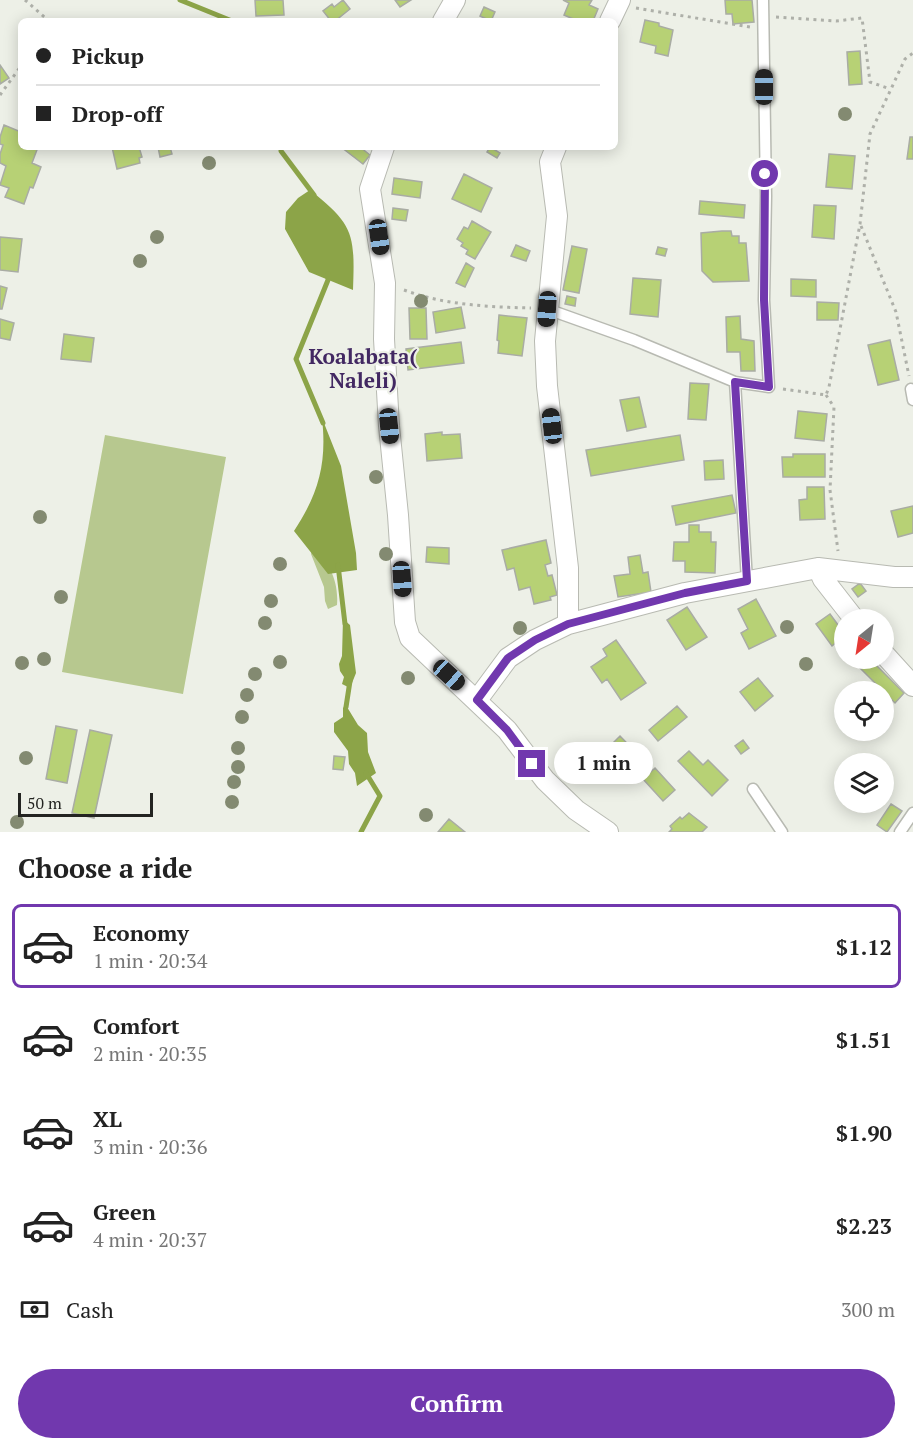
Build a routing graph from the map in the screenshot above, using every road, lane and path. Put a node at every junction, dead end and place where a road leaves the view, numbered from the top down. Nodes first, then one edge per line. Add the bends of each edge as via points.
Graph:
1 (25, 0) edge
2 (455, 0) edge
3 (763, 0) edge
4 (616, 6) edge
5 (45, 18) edge
6 (444, 18) edge
7 (764, 22) junction
8 (913, 53) edge
9 (18, 70) edge
10 (890, 89) junction
11 (0, 94) edge
12 (383, 150) edge
13 (555, 150) edge
14 (860, 224) junction
15 (385, 283) junction
16 (547, 309) junction
17 (735, 382) junction
18 (769, 387) junction
19 (826, 394) junction
20 (912, 395) edge
21 (818, 568) junction
22 (840, 571) junction
23 (913, 577) edge
24 (747, 581) junction
25 (846, 609) edge
26 (568, 624) junction
27 (894, 665) edge
28 (913, 686) edge
29 (477, 700) junction
30 (753, 789) dead end
31 (913, 813) edge
32 (608, 832) edge
33 (782, 832) edge
34 (900, 832) edge

1 - 5 path
2 - 6 street
3 - 7 lane
4 - 7 path via 749,27
7 - 10 path via 789,17 836,21 862,18 870,82
7 - 18 lane via 764,300
8 - 10 path via 905,59
9 - 11 path
10 - 14 path via 870,134
12 - 15 street via 370,189
13 - 16 street via 550,162 557,216
14 - 19 path
14 - 20 path via 896,312
15 - 16 path via 457,303
15 - 29 street via 389,426 405,622 410,638 421,650
16 - 17 lane
16 - 26 street via 547,386 568,568
17 - 18 lane
17 - 24 lane
18 - 19 path
19 - 22 path via 834,407 830,490
21 - 22 street
21 - 24 street
21 - 25 street
22 - 23 street
24 - 26 street
26 - 29 street via 508,658
27 - 28 street
29 - 32 street via 507,730 545,780 576,810
30 - 33 lane
31 - 34 lane

